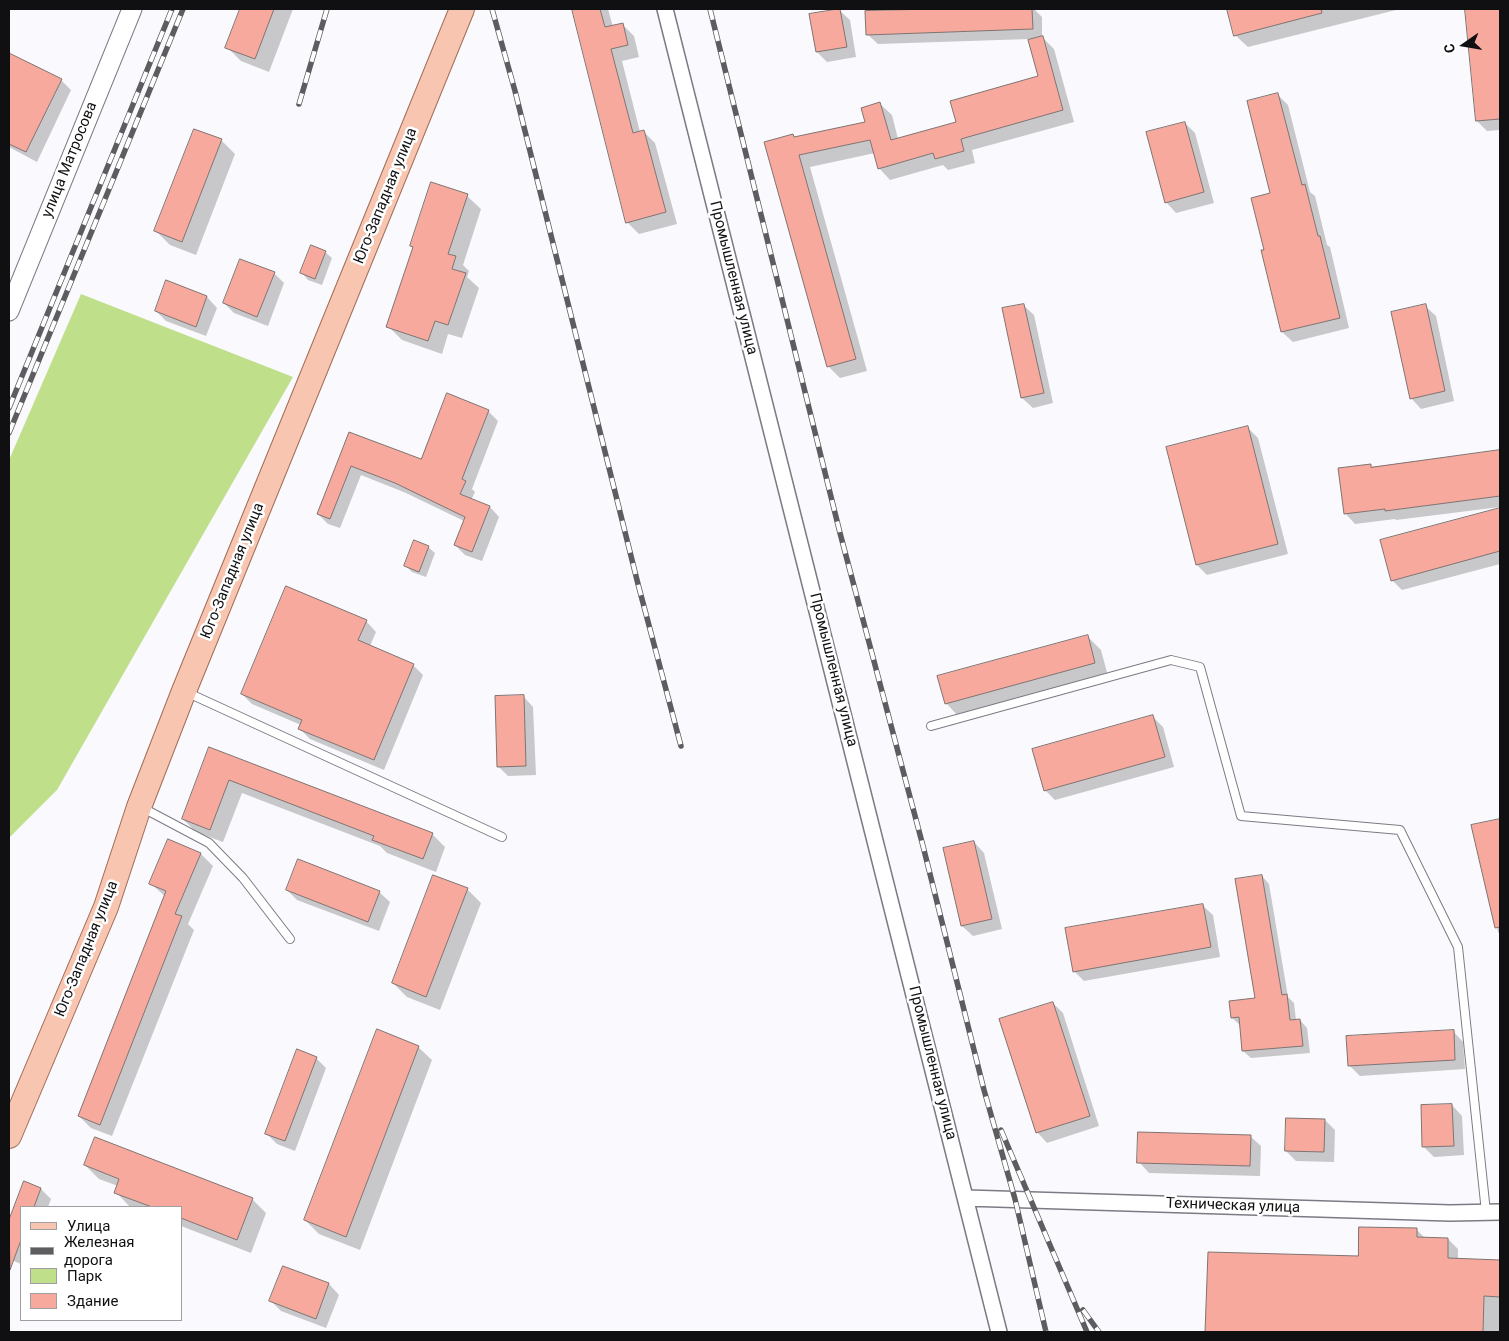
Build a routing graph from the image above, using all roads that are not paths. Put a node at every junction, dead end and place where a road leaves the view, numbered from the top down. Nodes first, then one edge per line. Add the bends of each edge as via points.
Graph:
1 (132, 9) edge
2 (462, 9) edge
3 (665, 9) edge
4 (9, 311) edge
5 (184, 691) junction
6 (931, 726) dead end
7 (140, 807) junction
8 (502, 837) dead end
9 (290, 939) dead end
10 (9, 1136) edge
11 (966, 1198) junction
12 (1493, 1212) edge
13 (999, 1332) edge

1 - 4 street, улица Матросова
2 - 5 main road, Юго-Западная улица
3 - 11 street, Промышленная улица
5 - 7 main road, Юго-Западная улица
5 - 8 lane
6 - 12 lane via 1171,660 1200,667 1241,816 1400,830 1458,947
7 - 9 lane via 208,843 239,874
7 - 10 main road, Юго-Западная улица via 106,908
11 - 12 street, Техническая улица
11 - 13 street, Промышленная улица

